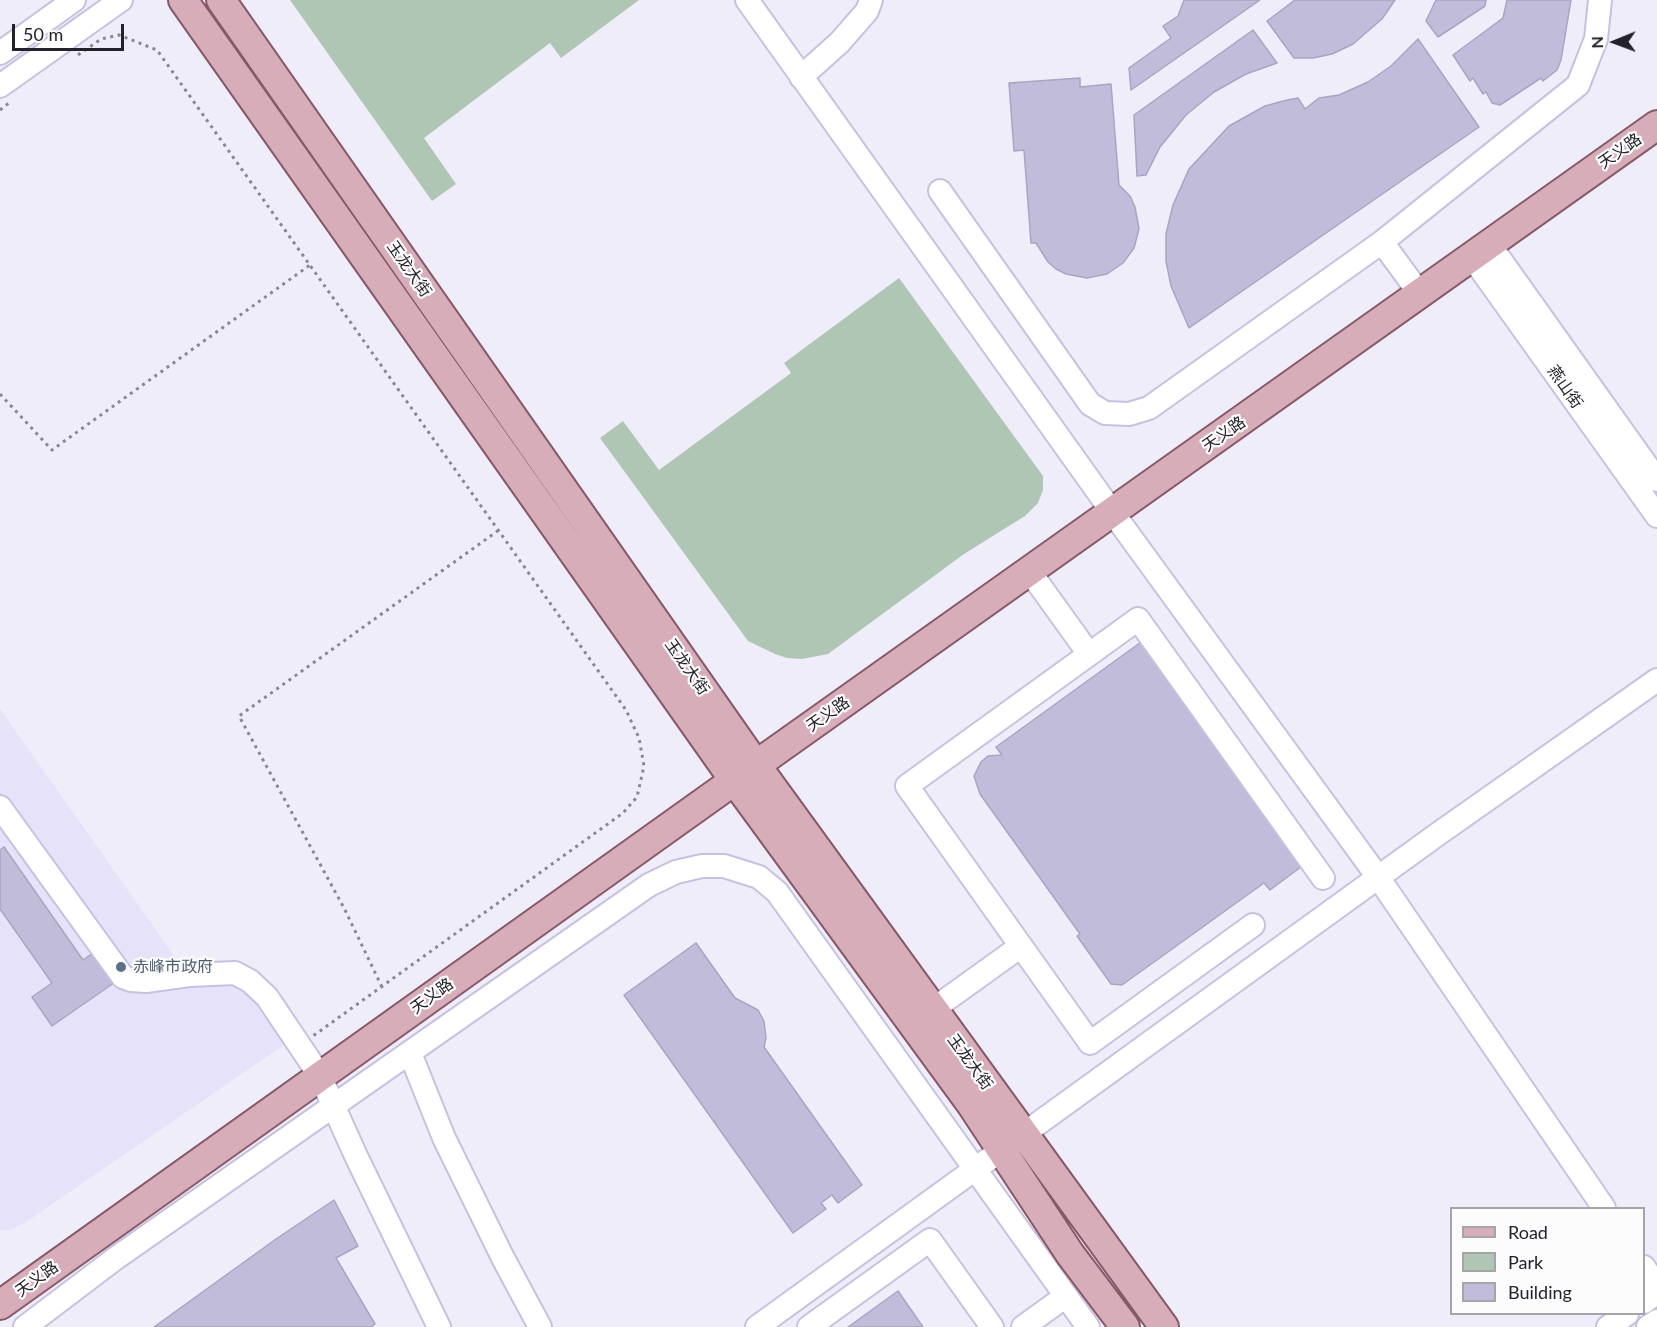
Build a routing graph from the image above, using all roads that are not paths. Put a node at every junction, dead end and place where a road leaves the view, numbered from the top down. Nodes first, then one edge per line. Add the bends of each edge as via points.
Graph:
1 (74, 0) edge
2 (121, 0) edge
3 (183, 0) edge
4 (221, 0) edge
5 (747, 0) edge
6 (871, 0) edge
7 (1600, 0) edge
8 (0, 53) edge
9 (801, 77) junction
10 (5, 95) edge
11 (1657, 125) edge
12 (940, 191) dead end
13 (1382, 242) junction
14 (1481, 251) junction
15 (1420, 294) junction
16 (1657, 480) edge
17 (1113, 513) junction
18 (1657, 516) edge
19 (1030, 572) junction
20 (1089, 654) junction
21 (1657, 680) edge
22 (745, 773) junction
23 (0, 807) edge
24 (1378, 877) junction
25 (1323, 878) dead end
26 (1253, 925) dead end
27 (1021, 946) junction
28 (932, 1010) junction
29 (410, 1053) junction
30 (320, 1076) junction
31 (333, 1106) junction
32 (1011, 1142) junction
33 (974, 1168) junction
34 (1603, 1207) edge
35 (1645, 1269) edge
36 (1657, 1287) edge
37 (1657, 1292) edge
38 (1066, 1296) junction
39 (1645, 1301) edge
40 (0, 1305) edge
41 (1626, 1315) edge
42 (1657, 1321) edge
43 (16, 1327) edge
44 (24, 1327) edge
45 (439, 1327) edge
46 (540, 1327) edge
47 (757, 1327) edge
48 (809, 1327) edge
49 (992, 1327) edge
50 (1023, 1327) edge
51 (1088, 1327) edge
52 (1125, 1327) edge
53 (1164, 1327) edge
54 (1608, 1327) edge
55 (1648, 1327) edge

1 - 8 street
2 - 10 street
3 - 22 main road, 玉龙大街
4 - 22 main road, 玉龙大街
5 - 9 street
6 - 9 street via 840,42
7 - 13 street via 1596,39 1578,85
9 - 17 street
11 - 14 main road, 天义路
12 - 13 street via 1090,404 1105,413 1129,414 1149,408
13 - 15 street
14 - 15 main road, 天义路
14 - 16 street, 燕山街
14 - 18 street, 燕山街
15 - 17 main road, 天义路
17 - 19 main road, 天义路
17 - 24 street
19 - 20 street
19 - 22 main road, 天义路
20 - 25 street via 1138,619
20 - 27 street via 907,786
21 - 24 street
22 - 28 main road, 玉龙大街
22 - 30 main road, 天义路
22 - 32 main road, 玉龙大街 via 971,1104
23 - 30 street via 123,977 146,981 235,973 267,998
24 - 32 street
24 - 34 street
26 - 27 street via 1090,1042
27 - 28 street
28 - 32 main road, 玉龙大街
29 - 31 street
29 - 33 street via 649,885 676,872 702,866 724,867 759,877 777,892
29 - 46 street via 444,1138
30 - 31 street
30 - 40 main road, 天义路
31 - 44 street
31 - 45 street
32 - 33 street
32 - 52 main road, 玉龙大街 via 1070,1254
32 - 53 main road, 玉龙大街
33 - 38 street
33 - 47 street
35 - 36 street
37 - 39 street
38 - 50 street
38 - 51 street
40 - 43 street
41 - 54 street
42 - 55 street
48 - 49 street via 930,1240

